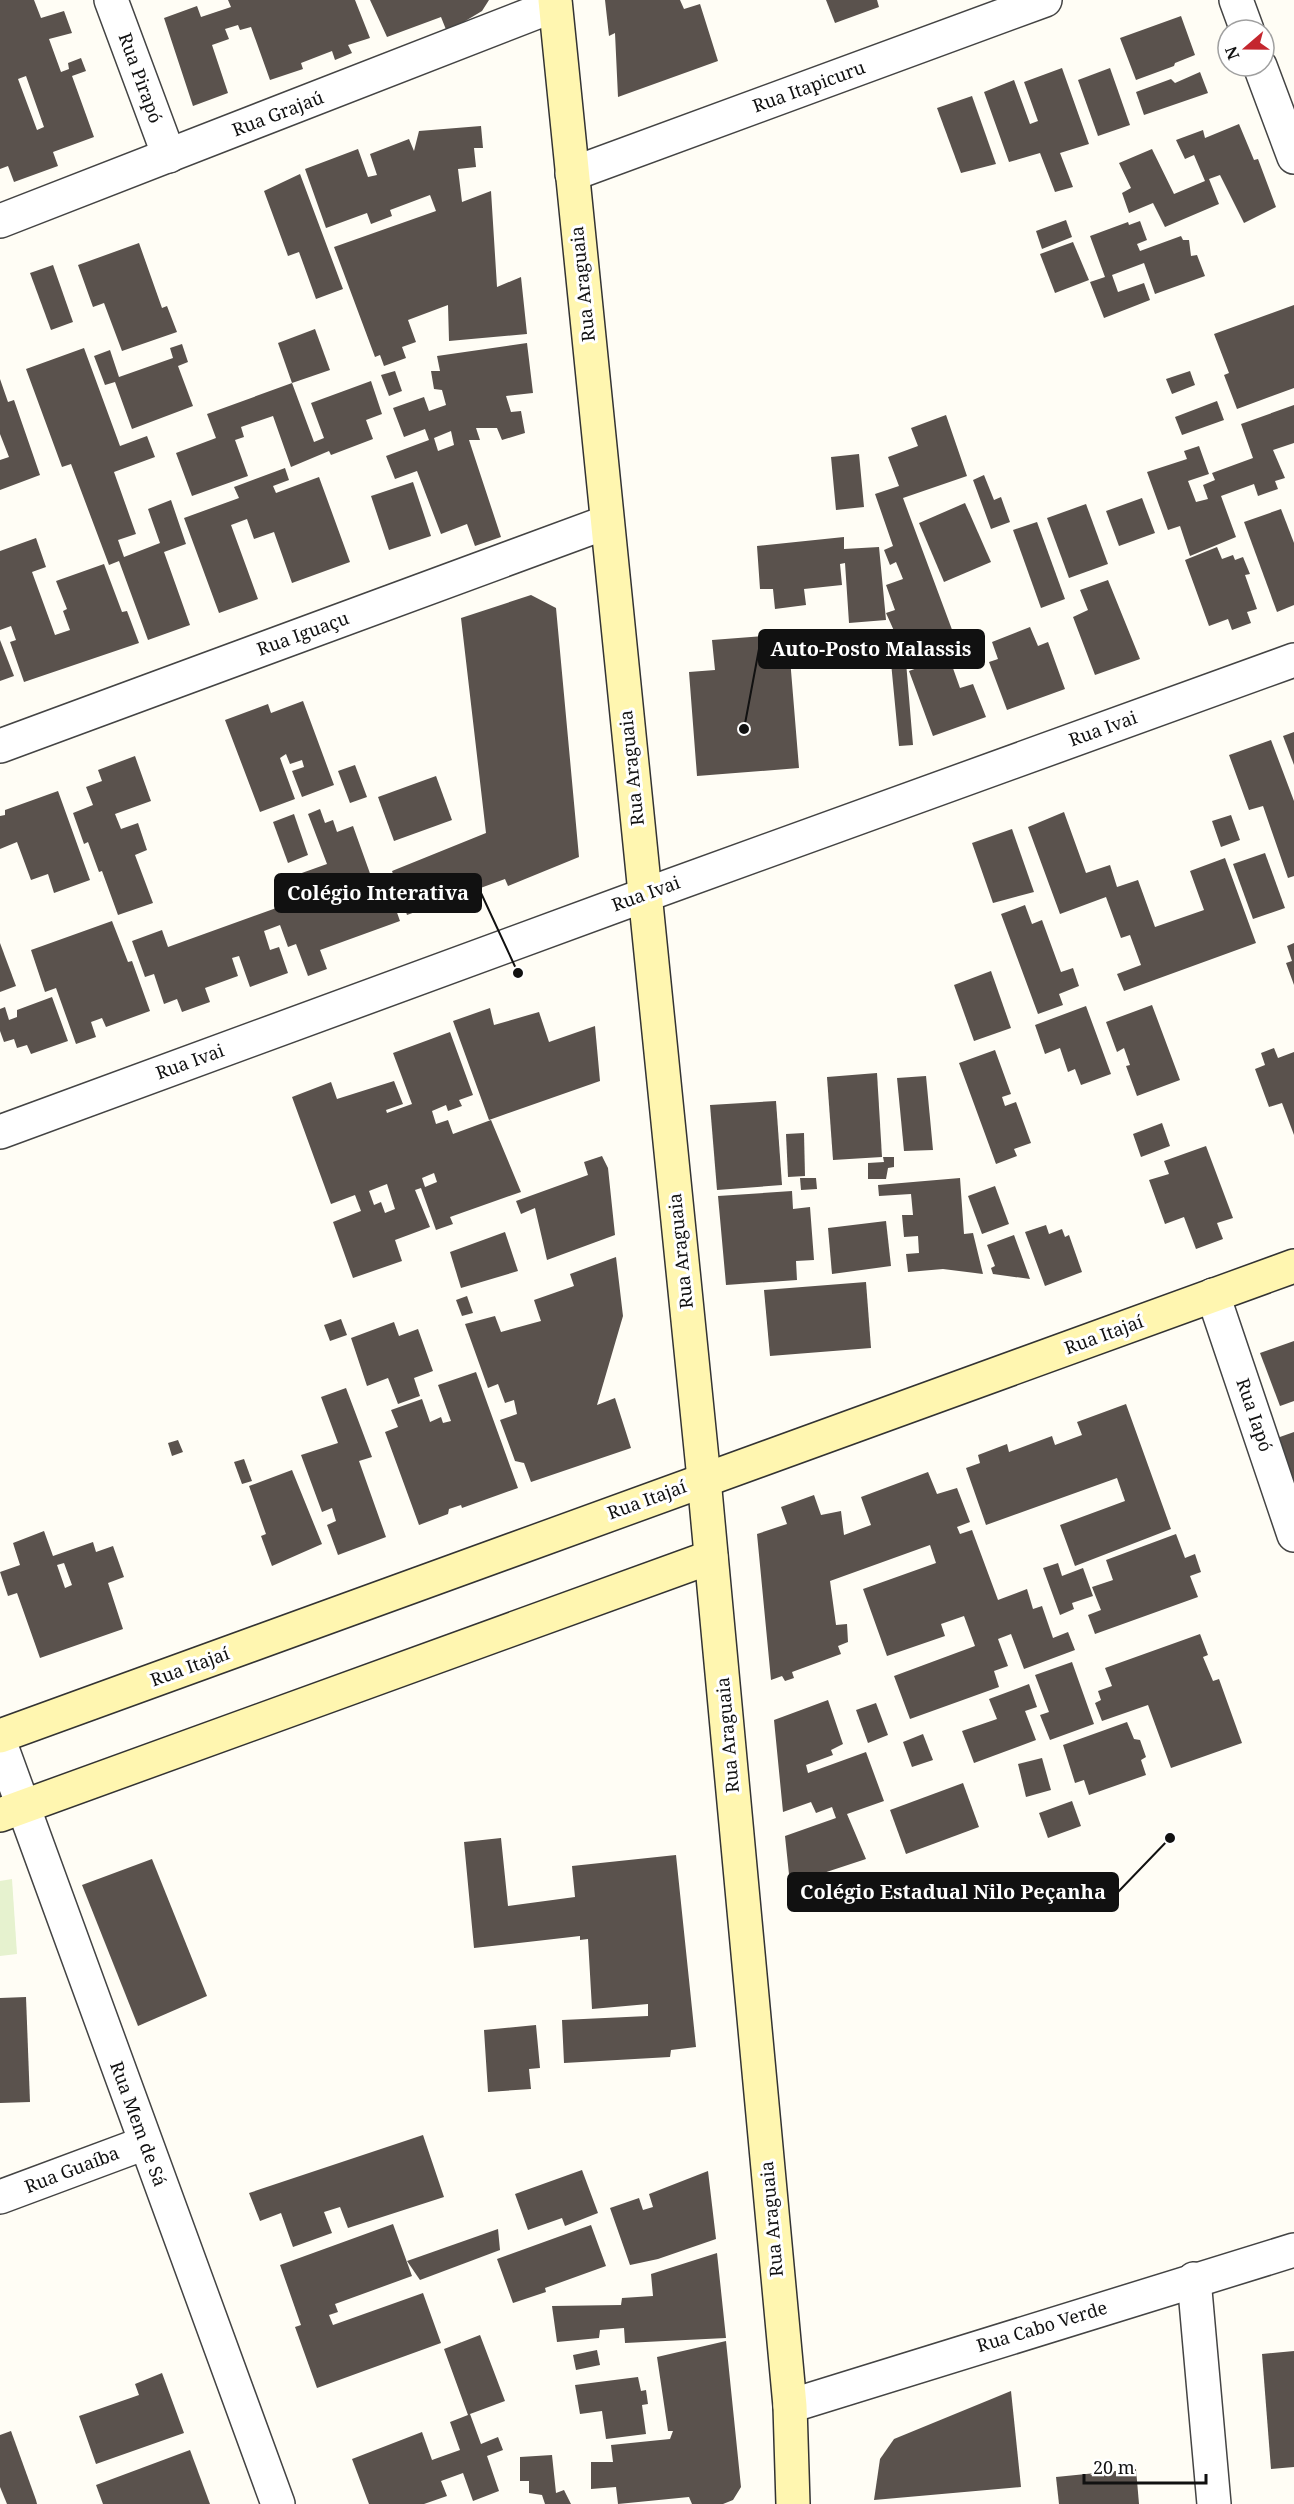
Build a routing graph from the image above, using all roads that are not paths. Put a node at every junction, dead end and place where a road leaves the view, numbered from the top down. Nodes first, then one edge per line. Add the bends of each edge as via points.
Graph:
1 (111, 0) edge
2 (1045, 0) edge
3 (1236, 0) edge
4 (555, 3) edge
5 (1243, 18) edge
6 (1264, 78) edge
7 (169, 156) junction
8 (1294, 157) edge
9 (572, 174) junction
10 (0, 221) edge
11 (607, 522) junction
12 (1294, 660) edge
13 (0, 746) edge
14 (645, 895) junction
15 (0, 1132) edge
16 (1294, 1266) edge
17 (1213, 1295) junction
18 (704, 1479) junction
19 (1294, 1535) edge
20 (711, 1557) junction
21 (0, 1736) edge
22 (0, 1743) edge
23 (12, 1810) edge
24 (145, 2143) junction
25 (0, 2198) edge
26 (1294, 2250) edge
27 (1194, 2279) junction
28 (790, 2406) junction
29 (278, 2504) edge
30 (793, 2504) edge
31 (1214, 2504) edge

1 - 7 street, Rua Pirapó
2 - 9 street, Rua Itapicuru
3 - 5 street
4 - 7 street, Rua Grajaú
4 - 9 street, Rua Araguaia
6 - 8 street
7 - 10 street, Rua Grajaú
9 - 11 street, Rua Araguaia
11 - 13 street, Rua Iguaçu
11 - 14 street, Rua Araguaia
12 - 14 street, Rua Ivai
14 - 15 street, Rua Ivai
14 - 18 street, Rua Araguaia
16 - 17 street, Rua Itajaí
17 - 18 street, Rua Itajaí
17 - 19 street, Rua Iapó
18 - 20 street, Rua Araguaia
18 - 21 street, Rua Itajaí
20 - 23 street
20 - 28 street, Rua Araguaia
22 - 23 street, Rua Mem de Sá
23 - 24 street, Rua Mem de Sá
24 - 25 street, Rua Guaíba
24 - 29 street, Rua Mem de Sá
26 - 27 street, Rua Cabo Verde
27 - 28 street, Rua Cabo Verde
27 - 31 street
28 - 30 street, Rua Araguaia

